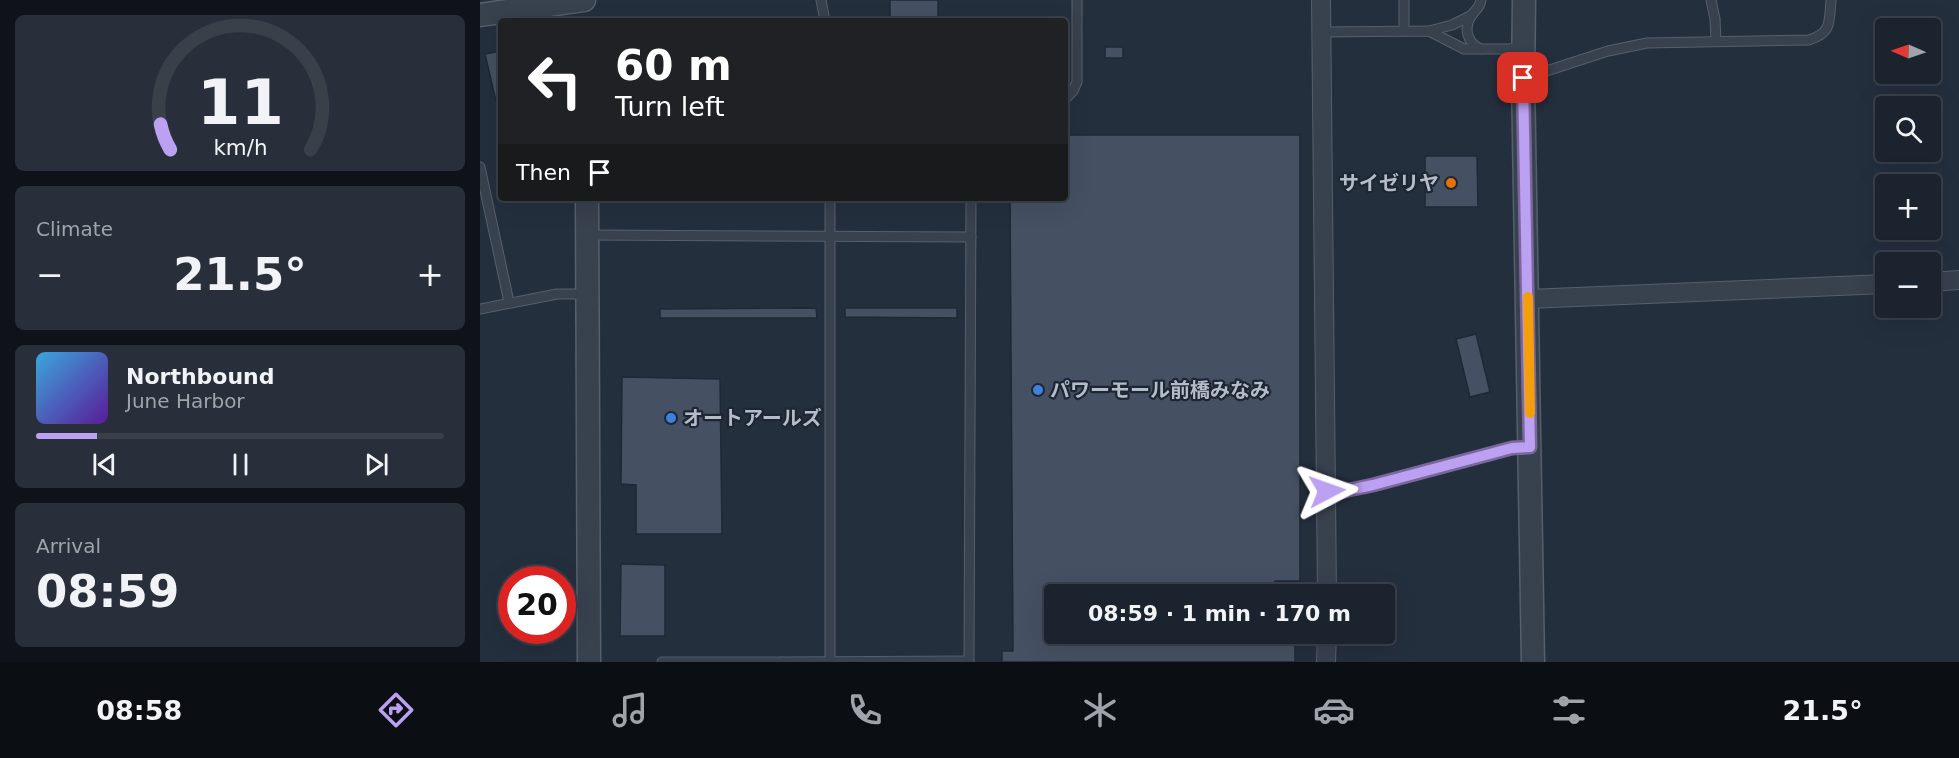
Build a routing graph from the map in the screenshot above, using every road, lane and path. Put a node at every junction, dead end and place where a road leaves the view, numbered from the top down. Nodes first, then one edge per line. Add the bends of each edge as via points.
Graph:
1 (585, 0) edge
2 (821, 0) edge
3 (1077, 0) edge
4 (1321, 0) edge
5 (1404, 0) edge
6 (1482, 0) edge
7 (1524, 0) edge
8 (1711, 0) edge
9 (1831, 0) edge
10 (480, 15) edge
11 (1472, 15) junction
12 (586, 18) edge
13 (824, 18) edge
14 (1404, 31) junction
15 (1429, 31) junction
16 (1322, 32) junction
17 (1716, 41) junction
18 (1522, 46) junction
19 (1483, 50) junction
20 (1523, 78) junction
21 (1068, 96) edge
22 (480, 167) edge
23 (587, 201) edge
24 (830, 201) edge
25 (971, 201) edge
26 (587, 235) junction
27 (831, 237) junction
28 (970, 237) junction
29 (1959, 280) edge
30 (1941, 281) edge
31 (1875, 284) edge
32 (587, 294) junction
33 (1528, 299) junction
34 (509, 302) junction
35 (480, 309) edge
36 (1530, 447) junction
37 (1327, 491) junction
38 (1327, 584) edge
39 (1327, 644) edge
40 (830, 661) edge
41 (969, 661) edge
42 (589, 662) edge
43 (662, 662) edge
44 (777, 662) edge
45 (1326, 662) edge
46 (1533, 662) edge

1 - 10 street
1 - 12 street
2 - 13 lane
3 - 21 lane via 1077,82
4 - 16 street
5 - 14 lane
6 - 11 lane
7 - 18 street
8 - 17 lane
9 - 17 lane via 1827,30 1821,36 1809,40
11 - 15 lane
11 - 19 lane via 1468,36 1475,47
14 - 15 lane
14 - 16 lane
15 - 19 lane via 1458,47
16 - 37 street
17 - 20 lane via 1628,46
18 - 19 lane
18 - 20 street
20 - 33 street
22 - 34 lane
23 - 26 street
24 - 27 lane
25 - 28 lane
26 - 27 lane
26 - 32 street
27 - 28 lane
27 - 40 lane
28 - 41 lane
29 - 30 street
31 - 33 street
32 - 34 lane via 557,294
32 - 42 street
33 - 36 street
34 - 35 lane
36 - 37 lane via 1512,448 1373,485
36 - 46 street
37 - 38 street
39 - 45 street
40 - 41 lane
40 - 44 lane
43 - 44 lane

